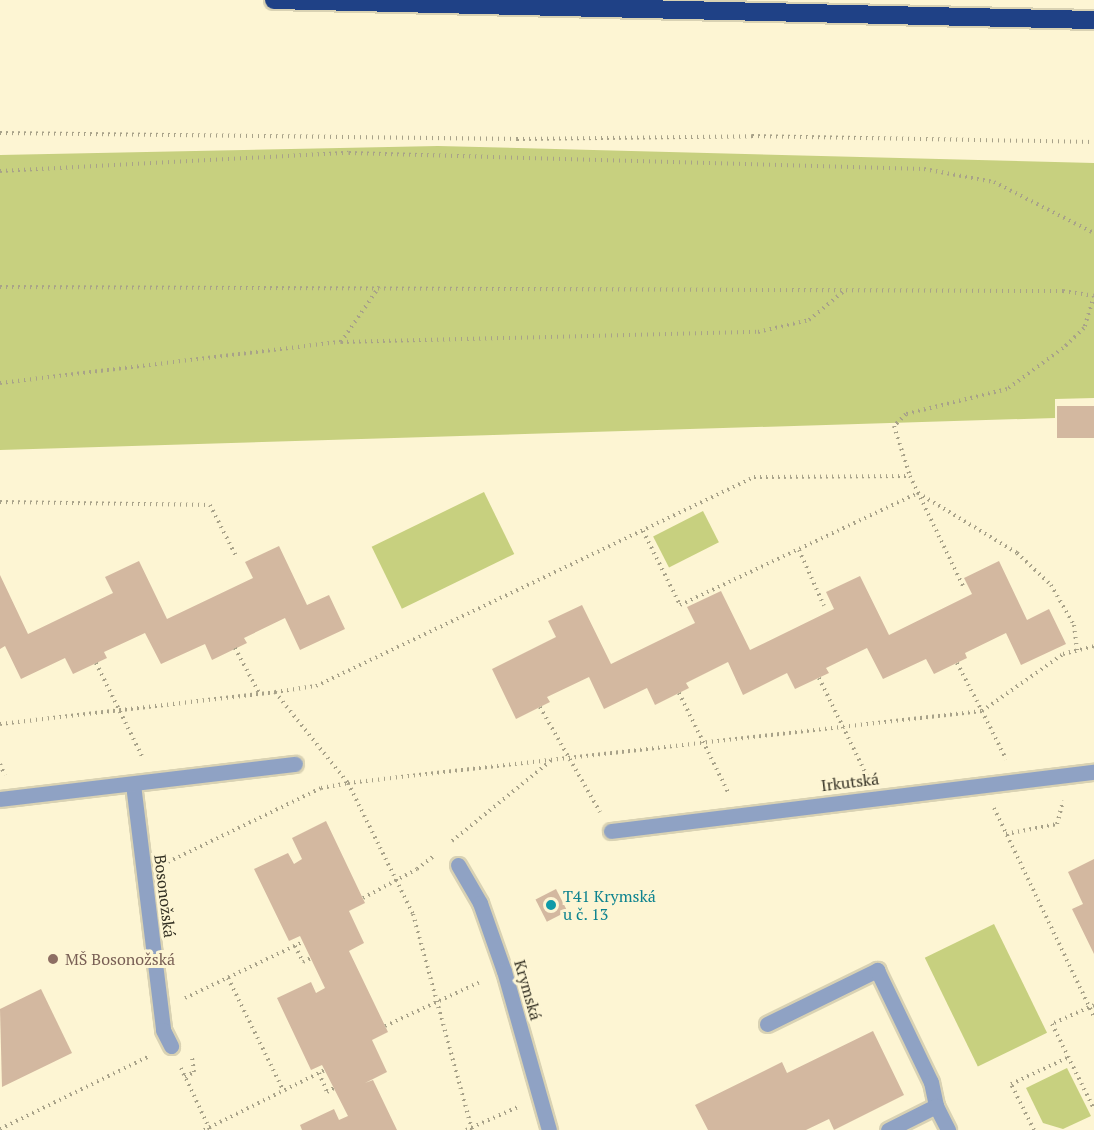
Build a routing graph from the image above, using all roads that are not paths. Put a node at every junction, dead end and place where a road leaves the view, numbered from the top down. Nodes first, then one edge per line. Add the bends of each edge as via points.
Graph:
1 (274, 0) edge
2 (1094, 14) edge
3 (1027, 17) junction
4 (1094, 20) edge
5 (295, 764) dead end
6 (1094, 772) edge
7 (133, 784) junction
8 (0, 799) edge
9 (611, 831) road end
10 (458, 865) dead end
11 (767, 1024) dead end
12 (171, 1046) road end
13 (936, 1106) junction
14 (549, 1130) edge
15 (888, 1130) edge
16 (948, 1130) edge

1 - 3 highway
2 - 3 highway
3 - 4 highway
5 - 7 street
6 - 9 street, Irkutská
7 - 8 street
7 - 12 street, Bosonožská via 164,1030
10 - 14 street, Krymská via 480,903 504,971
11 - 13 street via 877,970 931,1082
13 - 15 street
13 - 16 street

